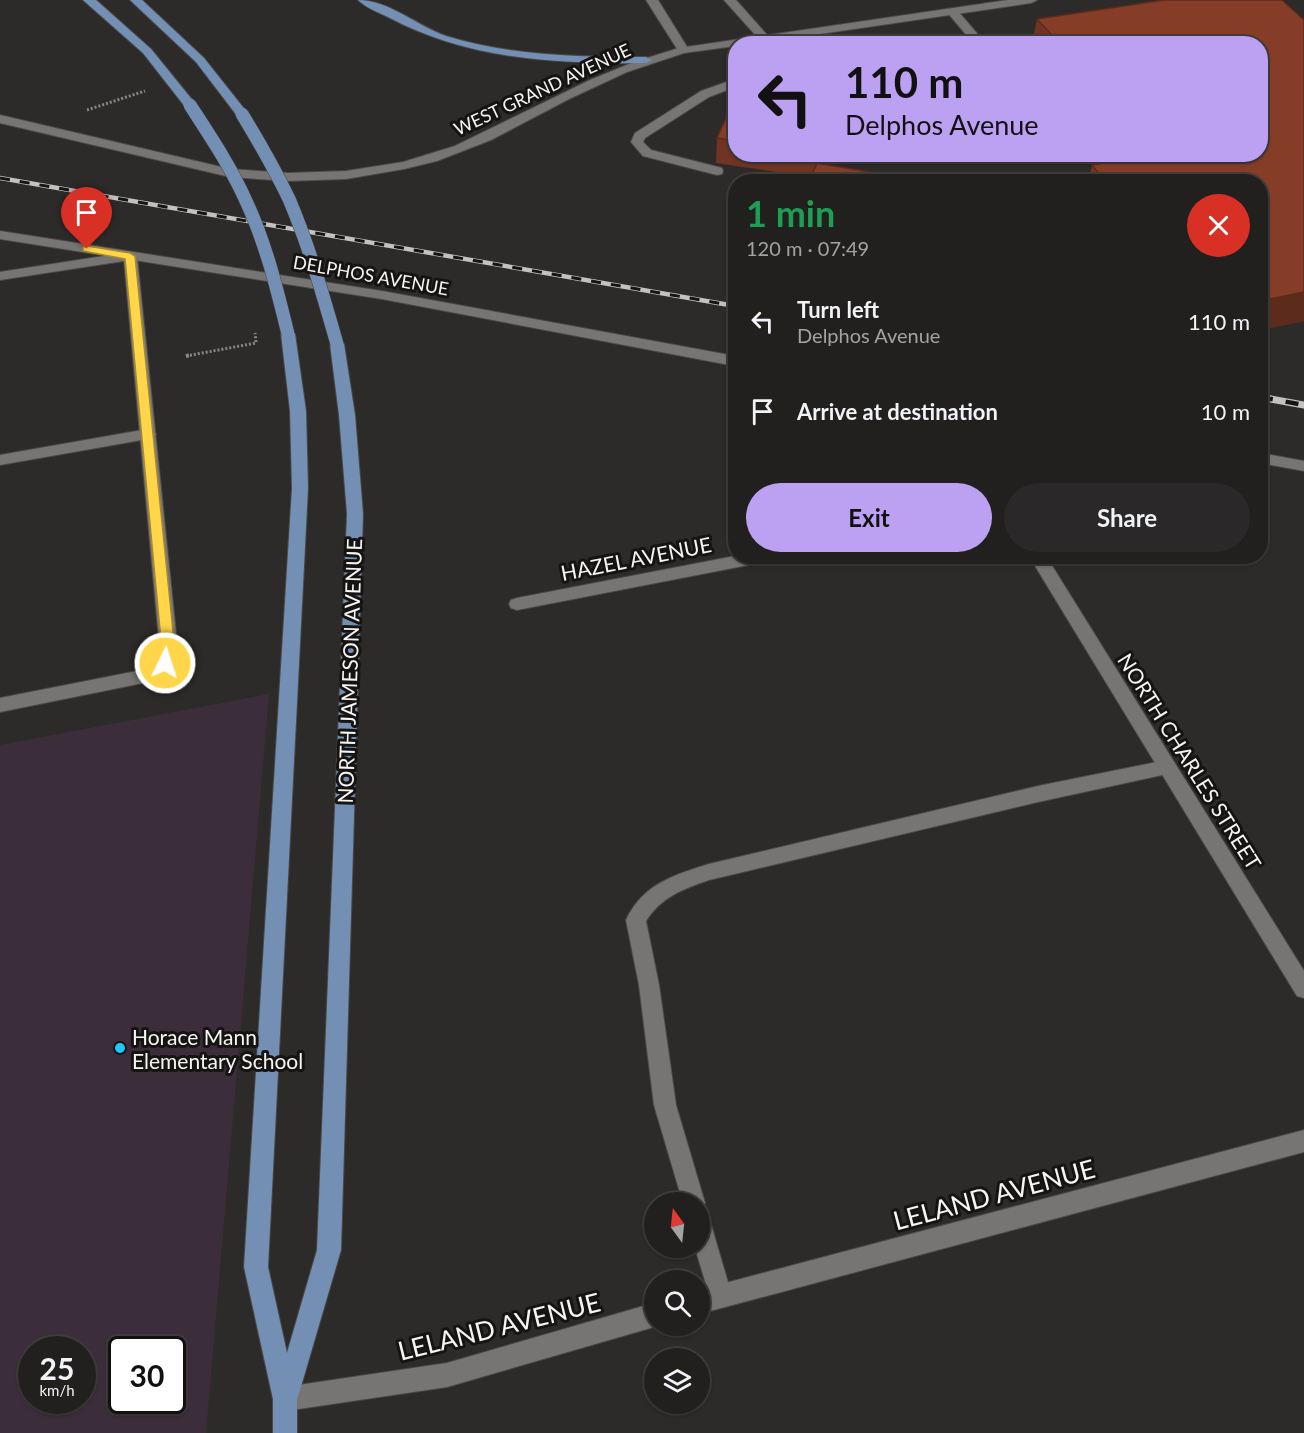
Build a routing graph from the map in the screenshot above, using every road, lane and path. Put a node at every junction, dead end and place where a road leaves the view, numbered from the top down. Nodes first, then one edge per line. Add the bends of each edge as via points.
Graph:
1 (89, 0) edge
2 (136, 0) edge
3 (364, 0) edge
4 (652, 0) edge
5 (730, 0) edge
6 (1031, 0) edge
7 (953, 12) junction
8 (762, 36) edge
9 (771, 36) edge
10 (974, 36) edge
11 (728, 43) edge
12 (683, 50) junction
13 (646, 60) junction
14 (728, 86) edge
15 (146, 91) dead end
16 (80, 112) dead end
17 (0, 118) edge
18 (717, 171) dead end
19 (0, 235) edge
20 (130, 256) junction
21 (0, 276) edge
22 (255, 331) dead end
23 (186, 356) dead end
24 (728, 360) edge
25 (148, 434) junction
26 (1268, 459) edge
27 (0, 460) edge
28 (1304, 466) edge
29 (728, 563) edge
30 (1042, 564) edge
31 (517, 604) dead end
32 (0, 705) edge
33 (1167, 767) junction
34 (1304, 989) edge
35 (1304, 1141) edge
36 (691, 1192) edge
37 (710, 1299) edge
38 (644, 1318) edge
39 (285, 1399) junction
40 (285, 1433) edge

1 - 39 main road, NORTH JAMESON AVENUE, bridge via 147,51 190,105 227,164 252,212 288,334 298,411 298,546 256,1267
2 - 39 main road, NORTH JAMESON AVENUE, bridge via 200,60 242,114 268,157 313,260 338,344 347,416 355,514 329,1250
3 - 13 main road via 440,37 506,54 541,59
4 - 12 street
5 - 8 street
6 - 7 street, WEST GRAND AVENUE
7 - 9 street, WEST GRAND AVENUE
7 - 10 street
11 - 12 street, WEST GRAND AVENUE
12 - 13 street, WEST GRAND AVENUE
13 - 17 street, WEST GRAND AVENUE via 456,150 394,167 312,177 232,173 193,166
14 - 18 street via 705,94 639,136 637,142 647,153
15 - 16 path
19 - 20 street, DELPHOS AVENUE
20 - 21 street
20 - 24 street, DELPHOS AVENUE via 382,295
20 - 25 street
22 - 23 path via 256,343
25 - 27 street
25 - 32 street via 169,651 165,663 147,676
26 - 28 street
29 - 31 street, HAZEL AVENUE
30 - 33 street, NORTH CHARLES STREET
33 - 34 street, NORTH CHARLES STREET
33 - 36 street via 709,872 665,887 646,902 636,920 650,985 666,1105
35 - 37 street, LELAND AVENUE
38 - 39 street, LELAND AVENUE via 447,1374
39 - 40 main road, NORTH JAMESON AVENUE

